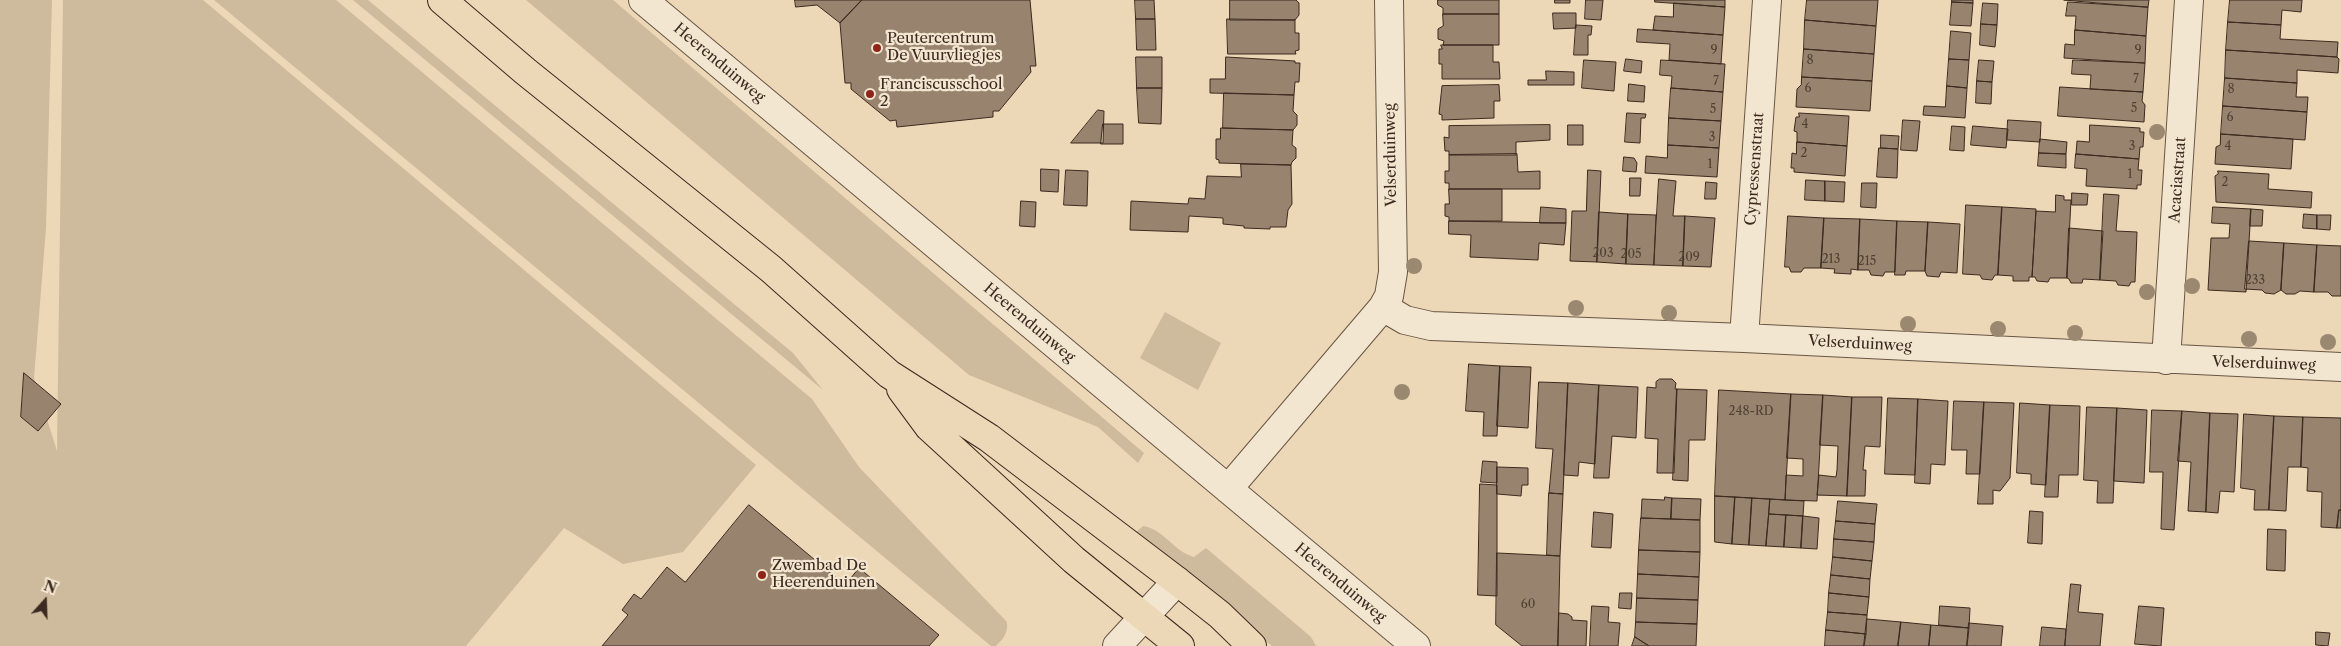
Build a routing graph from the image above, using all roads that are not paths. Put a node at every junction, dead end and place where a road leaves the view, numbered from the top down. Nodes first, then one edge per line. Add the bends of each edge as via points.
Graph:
1 (442, 0) edge
2 (643, 0) edge
3 (1389, 0) edge
4 (1766, 0) edge
5 (2189, 0) edge
6 (1383, 307) junction
7 (1744, 338) junction
8 (2166, 360) junction
9 (2341, 367) edge
10 (890, 374) junction
11 (1228, 489) junction
12 (1177, 581) junction
13 (1143, 618) junction
14 (1117, 646) edge
15 (1180, 646) edge
16 (1252, 646) edge
17 (1416, 646) edge

1 - 10 main road via 771,269
2 - 11 street, Heerenduinweg
3 - 6 street, Velserduinweg via 1393,272 1390,296
4 - 7 street, Cypressenstraat
5 - 8 street, Acaciastraat
6 - 7 street, Velserduinweg via 1405,320 1431,326
6 - 11 street, Velserduinweg
7 - 8 street, Velserduinweg
8 - 9 street, Velserduinweg
10 - 12 main road via 989,438
10 - 13 main road via 929,427 1074,560
11 - 17 street, Heerenduinweg
12 - 13 street
12 - 16 main road
13 - 14 street
13 - 15 main road

